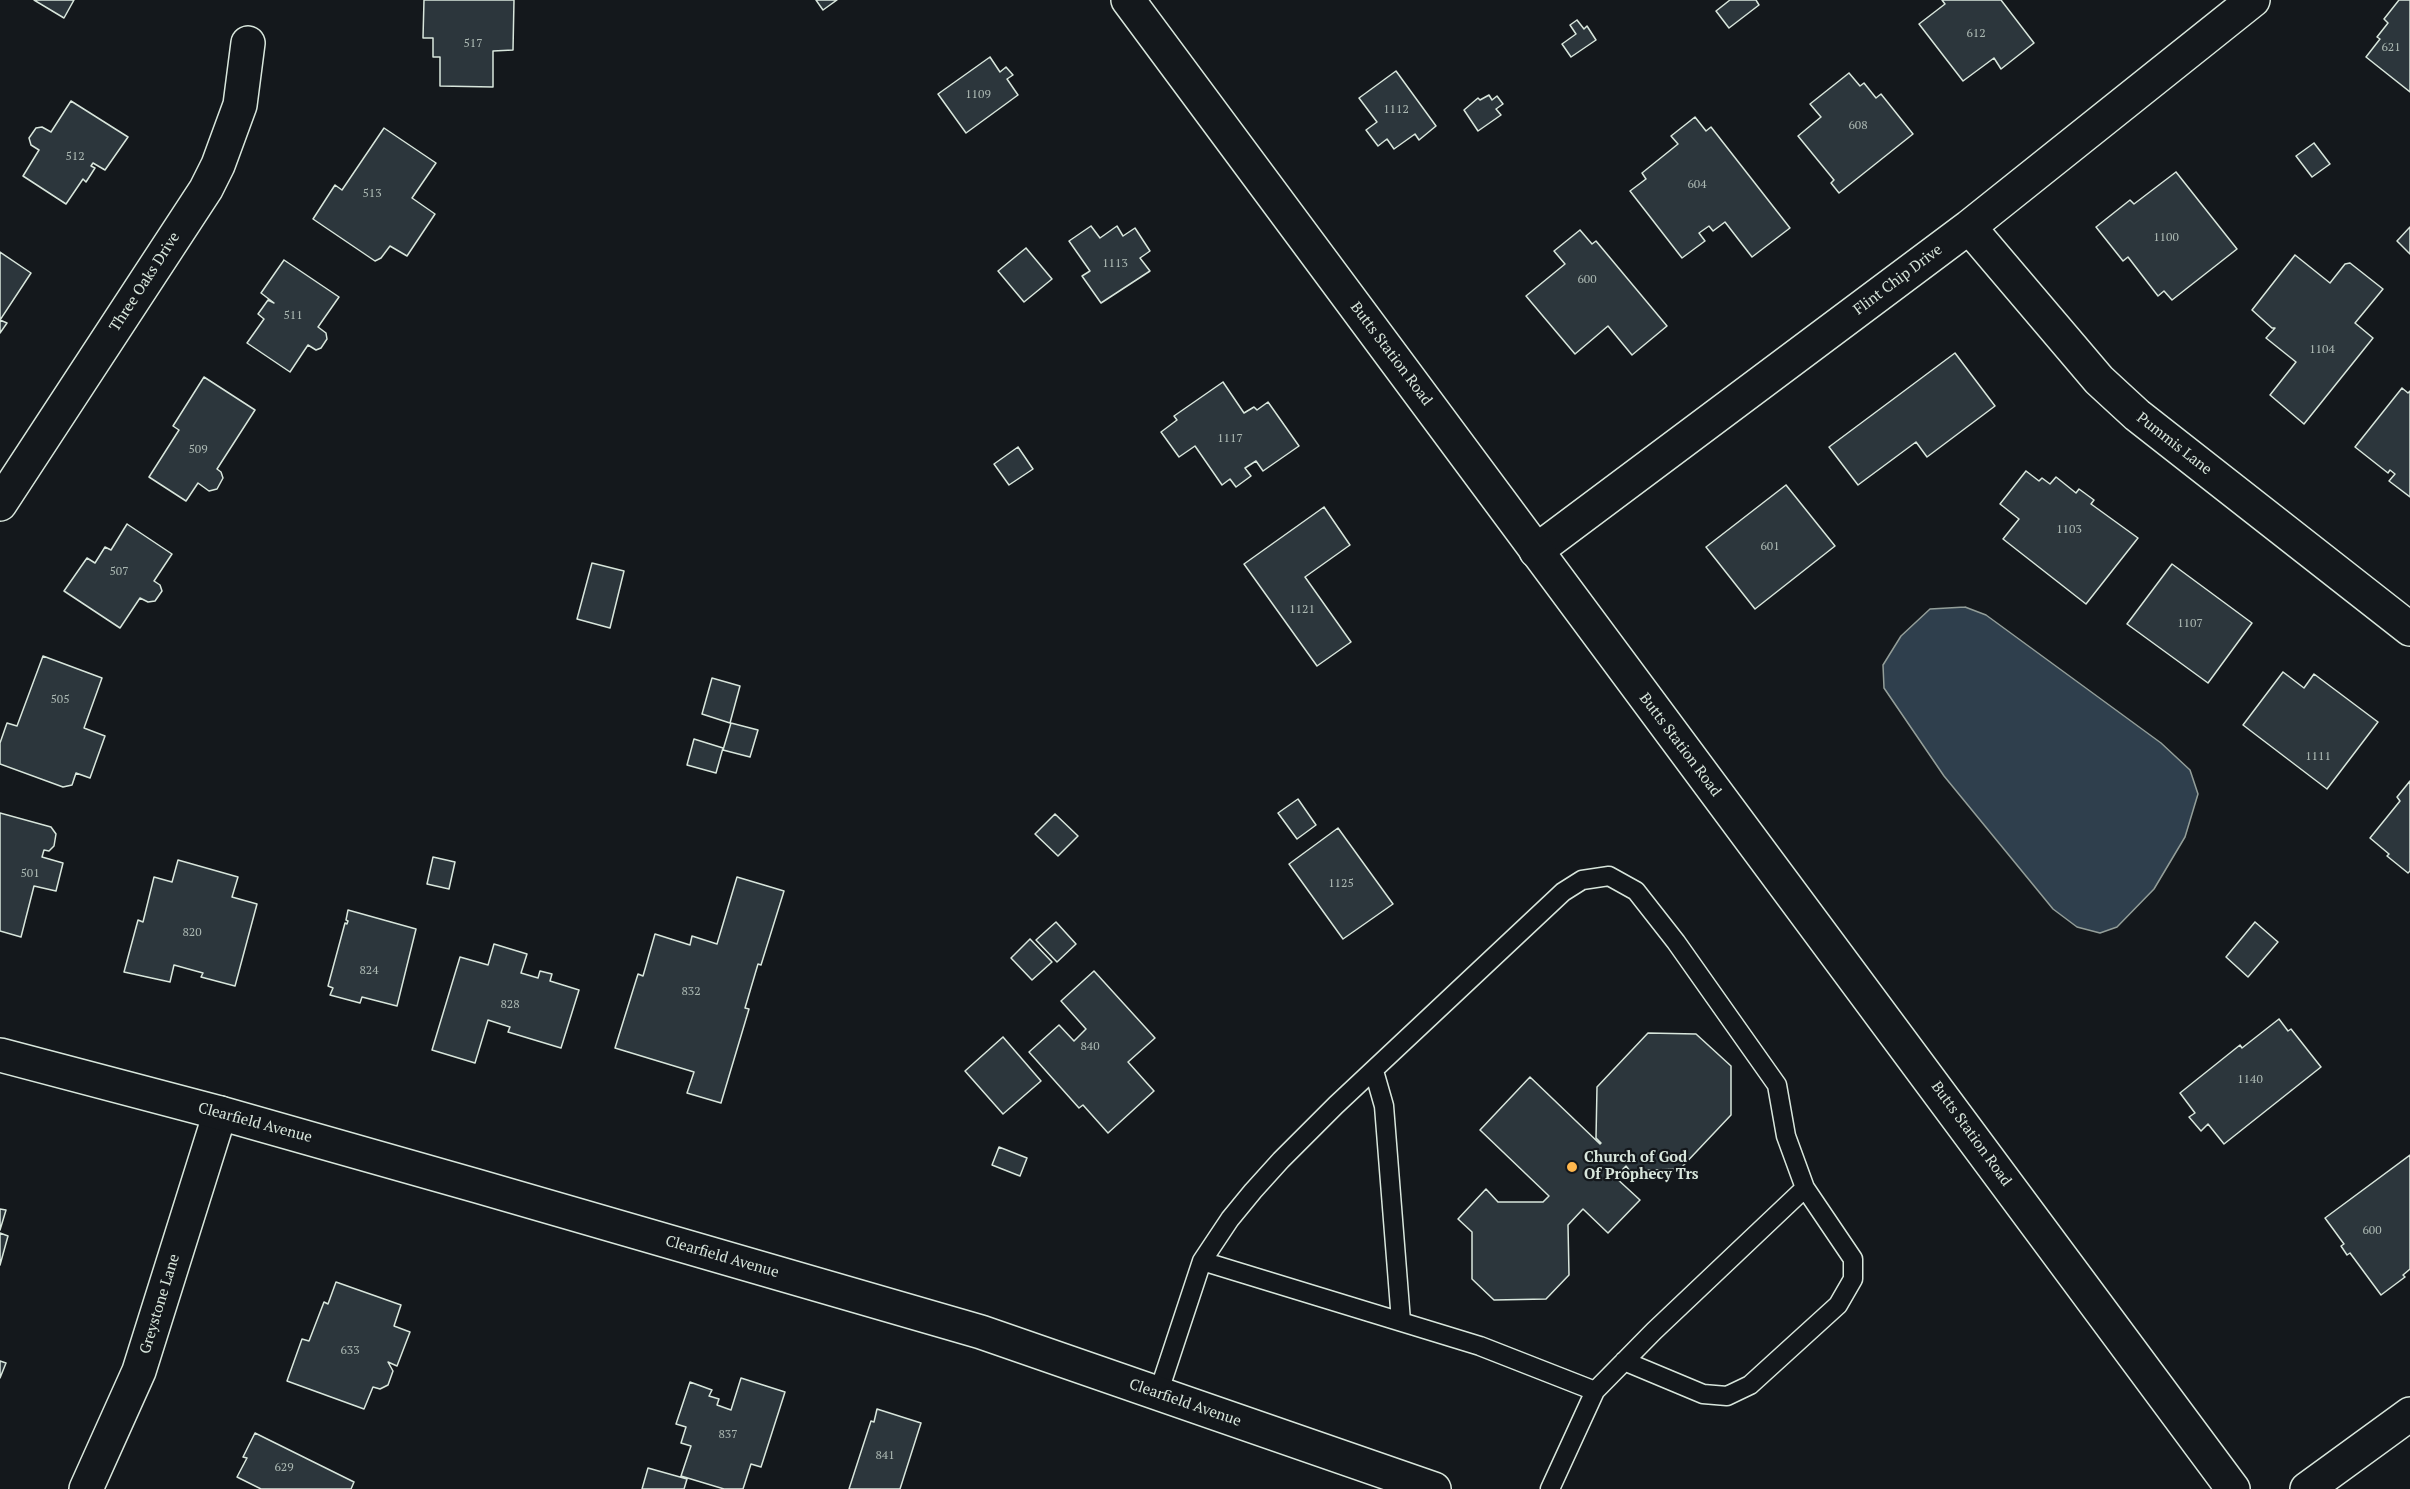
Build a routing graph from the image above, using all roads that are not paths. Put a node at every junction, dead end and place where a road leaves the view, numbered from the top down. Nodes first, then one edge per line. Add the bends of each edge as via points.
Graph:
1 (1128, 0) edge
2 (2253, 0) edge
3 (248, 43) dead end
4 (1969, 226) junction
5 (0, 504) edge
6 (1536, 551) junction
7 (2410, 629) edge
8 (0, 1055) edge
9 (1374, 1071) junction
10 (220, 1113) junction
11 (1805, 1188) junction
12 (1202, 1261) junction
13 (1401, 1321) junction
14 (1624, 1361) junction
15 (1596, 1391) junction
16 (1158, 1394) junction
17 (2410, 1414) edge
18 (86, 1489) edge
19 (1434, 1489) edge
20 (1550, 1489) edge
21 (2233, 1489) edge
22 (2307, 1489) edge

1 - 6 street, Butts Station Road
2 - 4 street, Flint Chip Drive
3 - 5 street, Three Oaks Drive via 240,105 206,189
4 - 6 street, Flint Chip Drive
4 - 7 street, Pummis Lane via 2099,380 2137,415
6 - 21 street, Butts Station Road
8 - 10 street, Clearfield Avenue
9 - 11 lane via 1563,892 1582,880 1609,876 1636,891 1777,1085 1786,1136
9 - 12 lane via 1281,1160 1230,1219
9 - 13 lane via 1384,1106
10 - 16 street, Clearfield Avenue via 981,1332
10 - 18 street, Greystone Lane via 139,1371
11 - 14 lane
11 - 14 lane via 1853,1259 1853,1279 1838,1305 1750,1385 1727,1396 1703,1394
12 - 13 lane
12 - 16 lane
13 - 15 lane via 1480,1346
14 - 15 lane
15 - 20 lane
16 - 19 street, Clearfield Avenue
17 - 22 street

